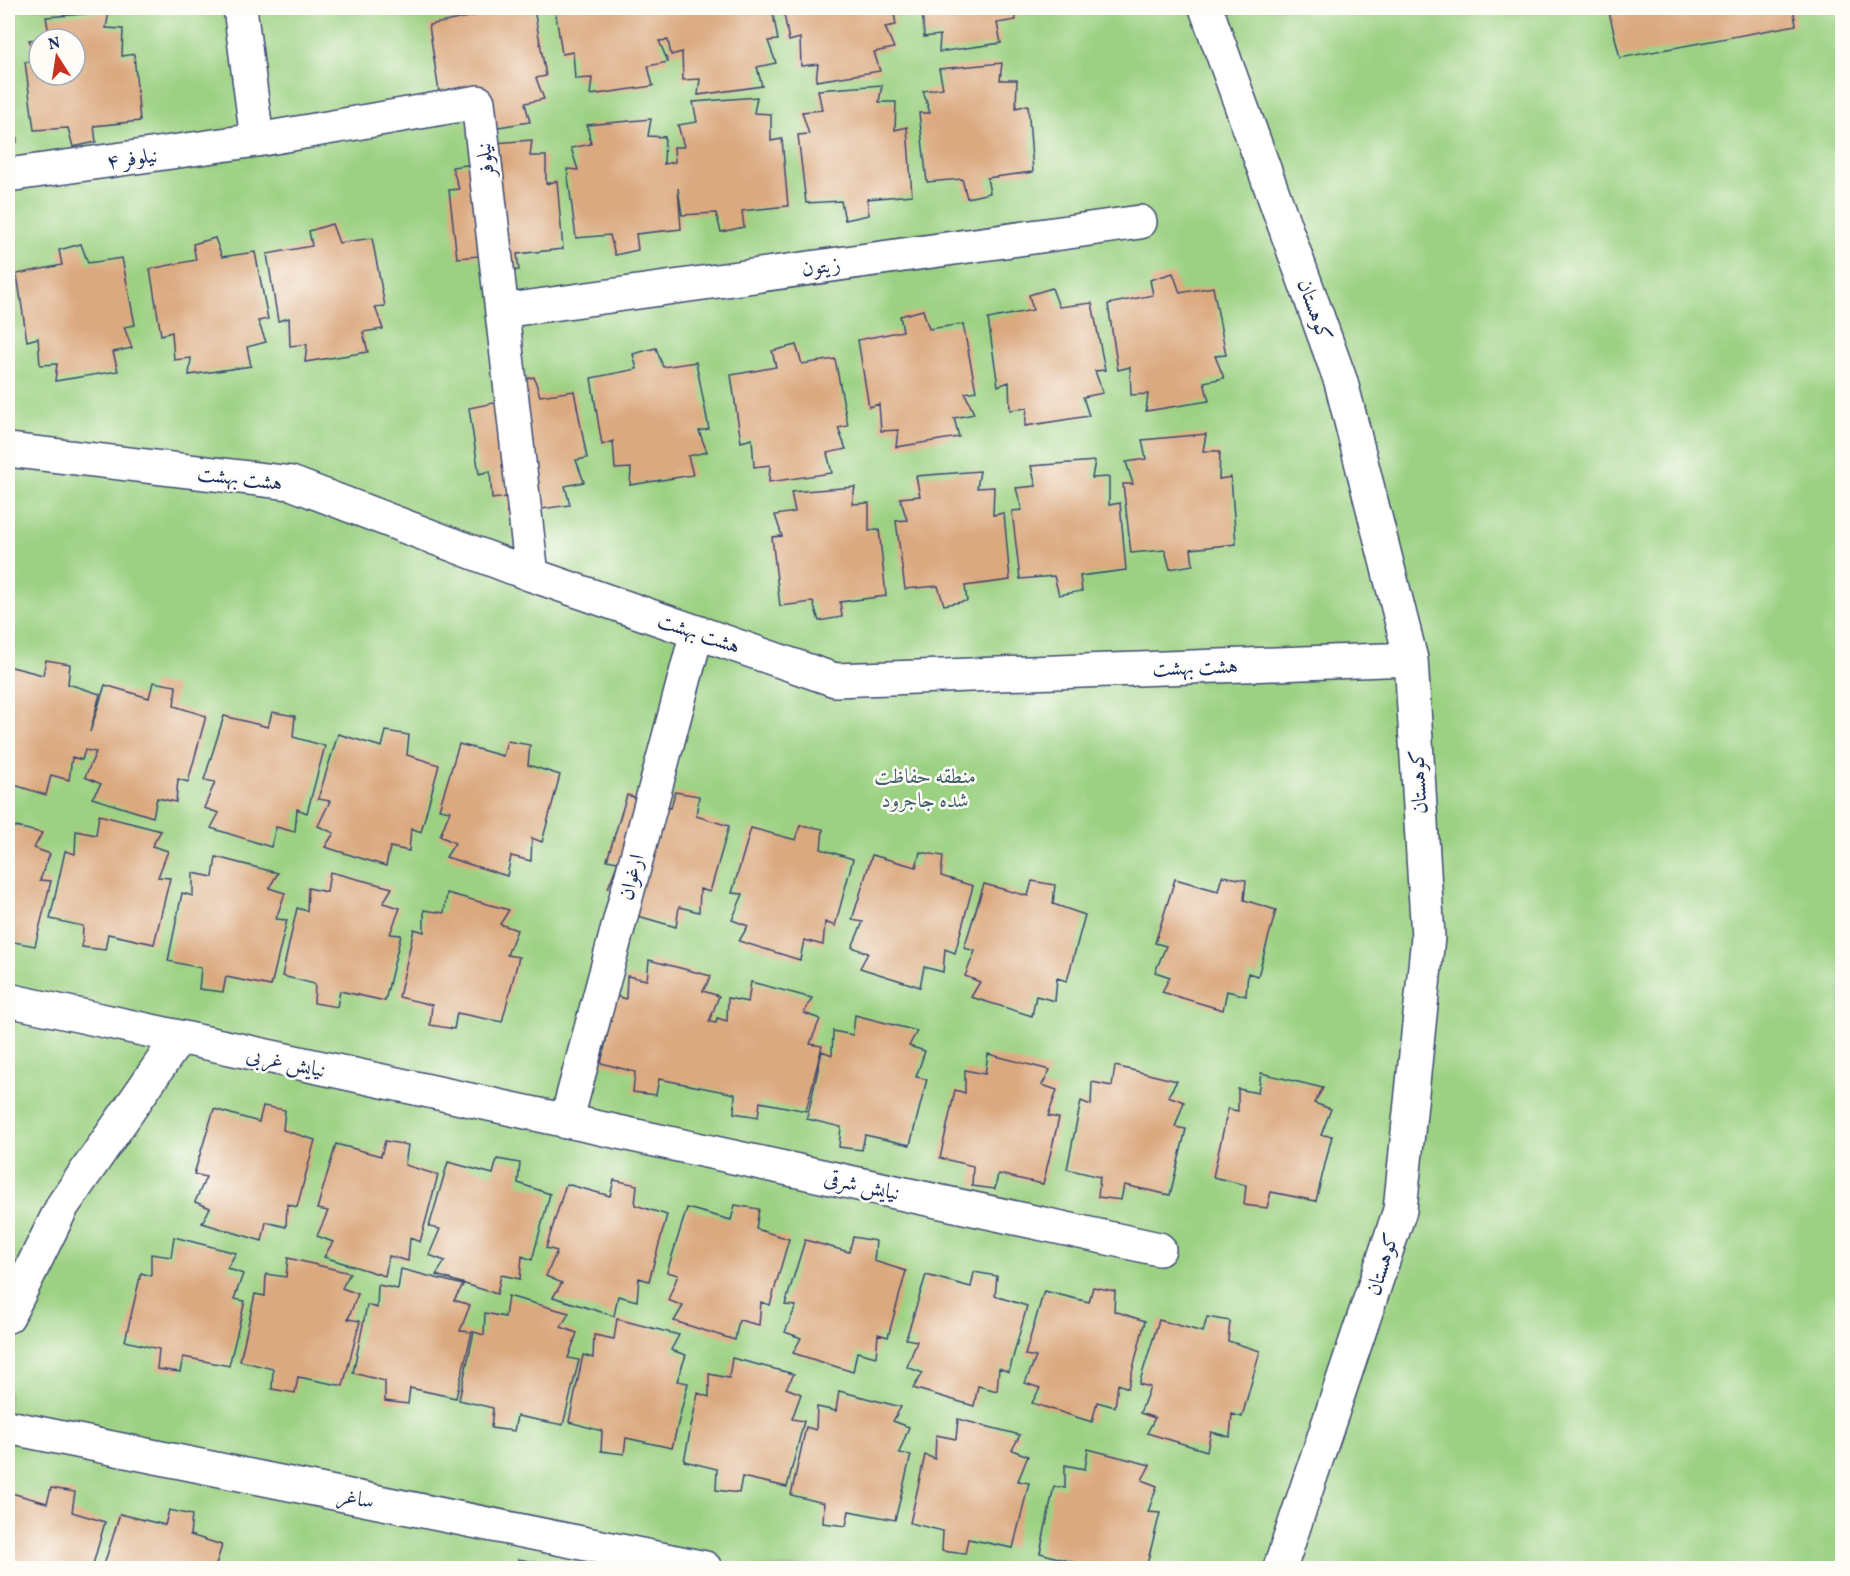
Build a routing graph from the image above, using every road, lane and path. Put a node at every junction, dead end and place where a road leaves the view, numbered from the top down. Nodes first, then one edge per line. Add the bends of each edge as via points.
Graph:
1 (240, 8) edge
2 (1206, 8) edge
3 (257, 140) junction
4 (8, 175) edge
5 (1140, 222) dead end
6 (502, 311) junction
7 (8, 450) edge
8 (532, 575) junction
9 (697, 632) junction
10 (1411, 659) junction
11 (8, 1000) edge
12 (178, 1039) junction
13 (566, 1122) junction
14 (1159, 1249) dead end
15 (8, 1316) edge
16 (8, 1427) edge
17 (705, 1569) edge
18 (1280, 1569) edge

1 - 3 street
2 - 10 street, کوهستان via 1341,382
3 - 4 street, نیلوفر ۴
3 - 6 street, نیلوفر via 478,102
5 - 6 street, زیتون
6 - 8 street, نیلوفر
7 - 8 street, هشت بهشت via 291,483
8 - 9 street, هشت بهشت
9 - 10 street, هشت بهشت via 835,680
9 - 13 street, ارغوان
10 - 18 street, کوهستان via 1428,937 1400,1210
11 - 12 street, نیایش غربی
12 - 13 street, نیایش غربی
12 - 15 street via 63,1204
13 - 14 street, نیایش شرقی
16 - 17 street, ساغر

